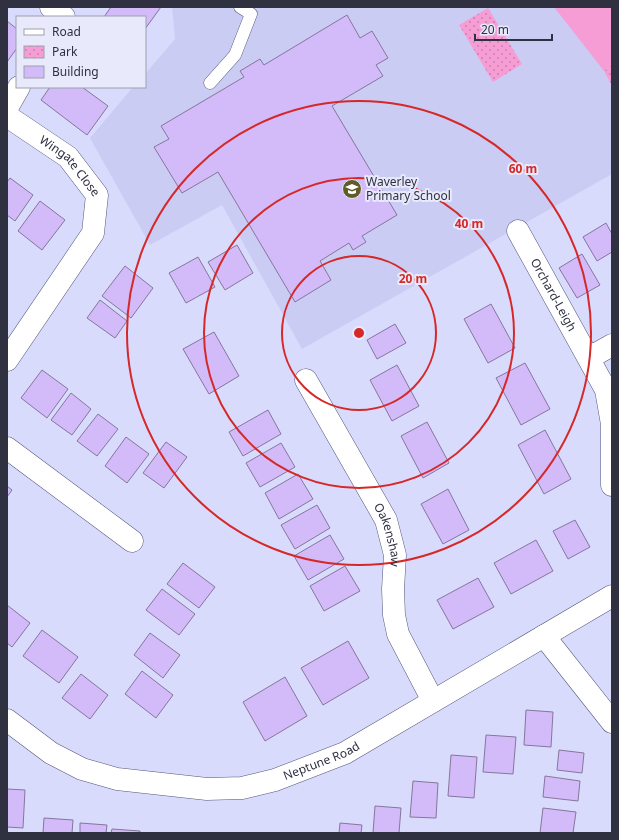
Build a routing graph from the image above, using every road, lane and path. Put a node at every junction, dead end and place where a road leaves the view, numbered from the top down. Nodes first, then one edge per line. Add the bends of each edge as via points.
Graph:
1 (51, 7) edge
2 (75, 7) edge
3 (240, 7) edge
4 (63, 16) edge
5 (68, 16) edge
6 (210, 83) dead end
7 (18, 88) edge
8 (7, 108) edge
9 (7, 116) edge
10 (518, 231) dead end
11 (612, 345) edge
12 (589, 358) junction
13 (7, 360) edge
14 (306, 380) dead end
15 (7, 448) edge
16 (612, 485) edge
17 (132, 541) dead end
18 (612, 596) edge
19 (544, 636) junction
20 (433, 701) junction
21 (7, 720) edge
22 (612, 722) edge

1 - 4 street
2 - 5 street
3 - 6 lane via 251,14 235,55
7 - 8 street
9 - 13 street, Wingate Close via 68,157 97,195 92,232
10 - 12 street, Orchard-Leigh
11 - 12 street
12 - 16 street, Orchard-Leigh via 606,390 612,424
14 - 20 street, Oakenshaw via 386,520 395,555 393,589 398,634
15 - 17 street
18 - 19 street, Neptune Road
19 - 20 street, Neptune Road
19 - 22 street
20 - 21 street, Neptune Road via 345,753 275,780 242,788 207,789 158,784 110,777 82,769 51,753

